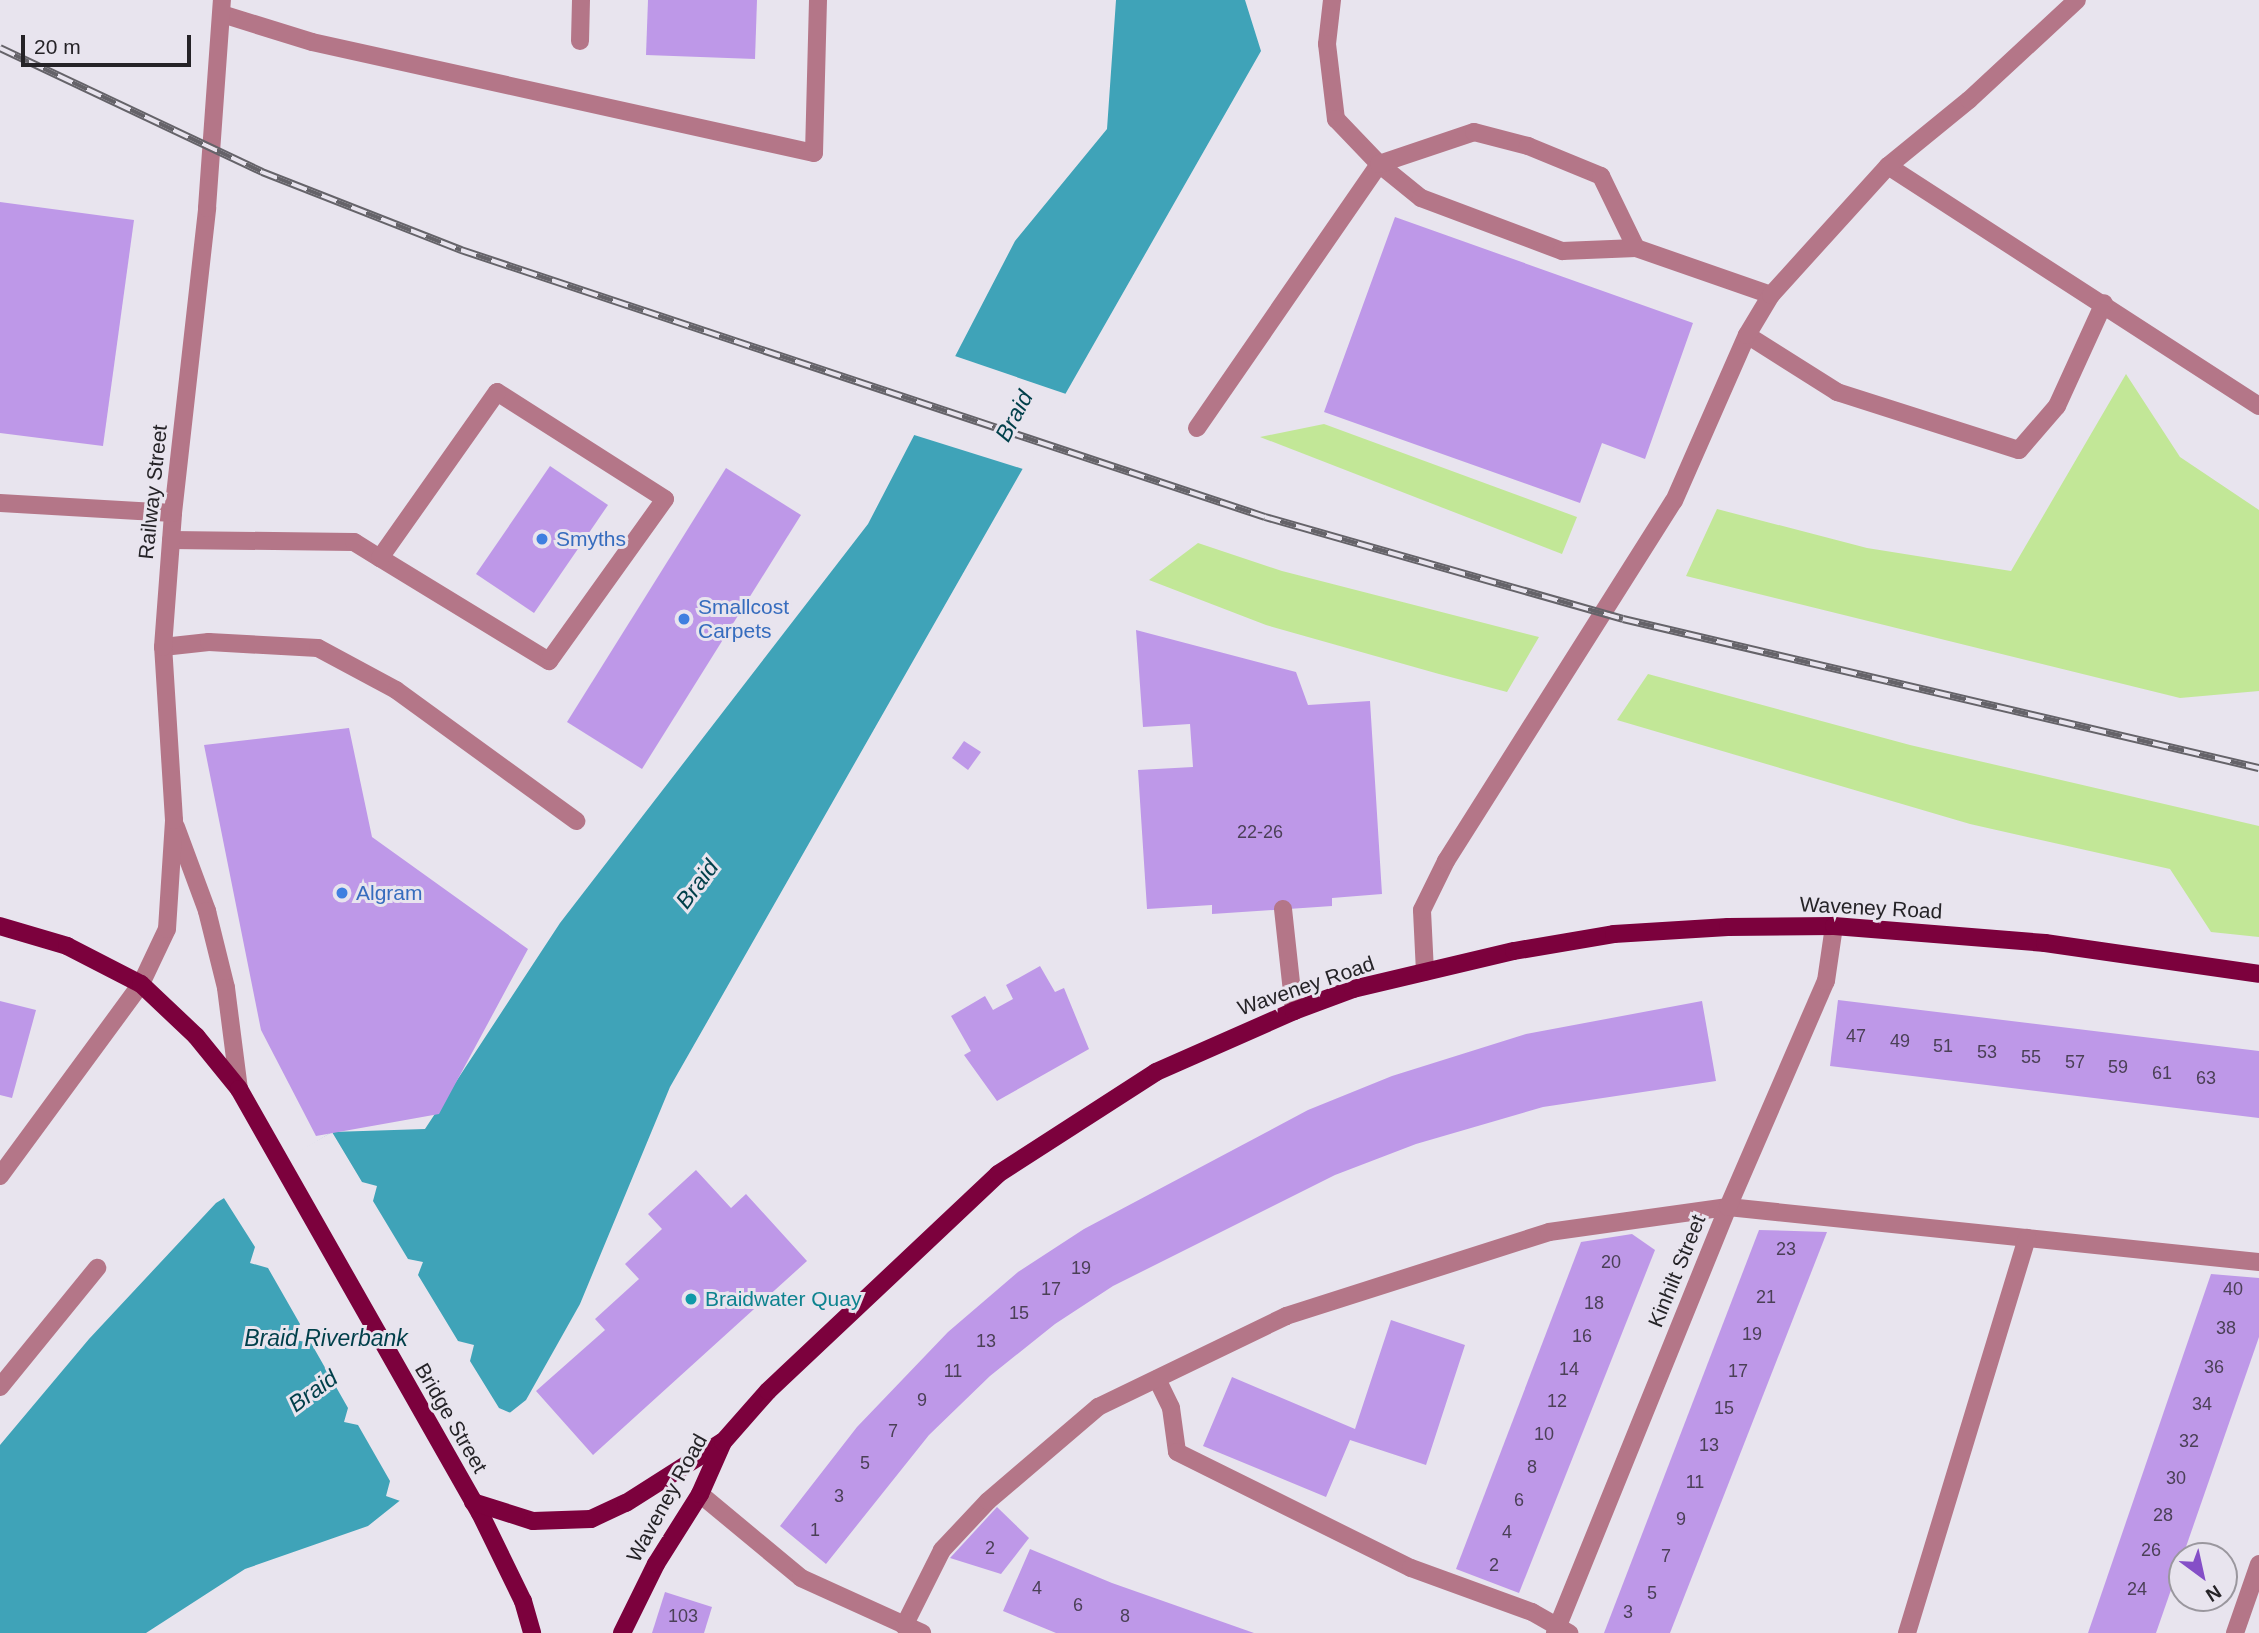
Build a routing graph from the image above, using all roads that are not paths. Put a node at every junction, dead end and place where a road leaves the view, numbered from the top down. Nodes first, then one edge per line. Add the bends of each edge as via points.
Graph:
1 (581, 0) edge
2 (818, 0) edge
3 (1332, 0) edge
4 (2077, 0) edge
5 (222, 7) edge
6 (580, 41) dead end
7 (1379, 164) junction
8 (1888, 166) junction
9 (1636, 248) junction
10 (1771, 295) junction
11 (2104, 303) junction
12 (1747, 334) junction
13 (2259, 406) edge
14 (1197, 428) dead end
15 (0, 503) edge
16 (173, 513) junction
17 (170, 540) junction
18 (380, 558) junction
19 (163, 647) junction
20 (174, 820) junction
21 (576, 821) dead end
22 (1283, 909) dead end
23 (0, 926) edge
24 (1834, 926) junction
25 (1424, 972) junction
26 (2259, 974) edge
27 (141, 984) junction
28 (1294, 1011) junction
29 (239, 1089) junction
30 (0, 1176) edge
31 (1728, 1207) junction
32 (2027, 1238) junction
33 (2259, 1262) edge
34 (97, 1268) dead end
35 (3, 1376) edge
36 (1157, 1379) junction
37 (723, 1442) junction
38 (700, 1494) junction
39 (473, 1502) junction
40 (2259, 1564) edge
41 (904, 1626) junction
42 (1560, 1631) edge
43 (532, 1633) edge
44 (622, 1633) edge
45 (922, 1633) edge
46 (1906, 1633) edge
47 (2235, 1633) edge

1 - 6 street
2 - 5 street via 814,153 312,42
3 - 7 street via 1327,44 1336,119
4 - 8 street via 1969,100
5 - 16 street, Railway Street via 207,208
7 - 9 street via 1421,198 1562,251
7 - 9 street via 1474,132 1528,146 1601,176
7 - 14 street
8 - 10 street
8 - 11 street
9 - 10 street
10 - 12 street
11 - 12 street via 2057,406 2019,450 1837,392
11 - 13 street
12 - 25 street via 1674,500 1447,861 1422,910
15 - 16 street
16 - 17 street, Railway Street
17 - 18 street via 354,542
17 - 19 street, Railway Street
18 - 18 street via 549,662 665,499 497,392
19 - 20 street, Railway Street
19 - 21 street via 209,642 318,648 396,690
20 - 27 street, Railway Street via 167,929
20 - 29 street via 207,911 226,988
22 - 28 street
23 - 27 main road, Bridge Street via 67,946
24 - 25 main road, Waveney Road via 1614,934
24 - 26 main road, Waveney Road via 2045,943
24 - 31 street, Kinhilt Street via 1826,981
25 - 28 main road, Waveney Road via 1353,989
27 - 29 main road, Bridge Street via 196,1036
27 - 30 street, Railway Street
28 - 37 main road, Waveney Road via 1156,1072 998,1174 768,1391
29 - 39 main road, Bridge Street
31 - 32 street
31 - 36 street via 1549,1232 1286,1316
31 - 42 street, Kinhilt Street
32 - 33 street
32 - 46 street
34 - 35 street
36 - 41 street via 1098,1407 988,1501 942,1550
36 - 42 street via 1171,1408 1177,1452 1411,1568 1532,1612
37 - 38 main road, Waveney Road
37 - 39 main road via 626,1503 591,1519 533,1521
38 - 41 street via 801,1578
38 - 44 main road, Waveney Road via 656,1564
39 - 43 main road, Bridge Street via 523,1601
40 - 47 street
41 - 45 street

